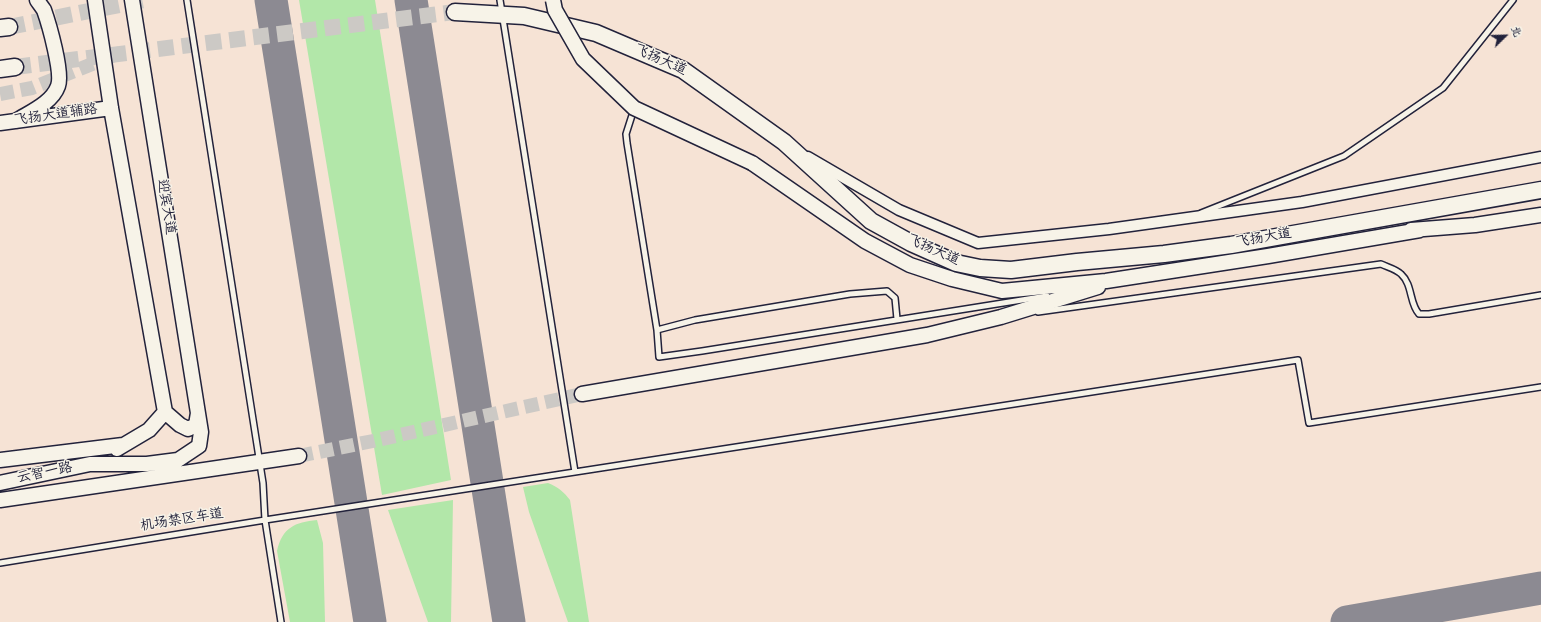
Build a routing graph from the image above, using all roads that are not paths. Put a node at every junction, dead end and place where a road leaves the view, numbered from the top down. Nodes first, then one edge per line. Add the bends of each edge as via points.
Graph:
1 (37, 0) edge
2 (95, 0) edge
3 (132, 0) edge
4 (187, 0) edge
5 (500, 0) edge
6 (553, 0) edge
7 (1513, 0) edge
8 (455, 12) tunnel mouth
9 (111, 108) junction
10 (634, 108) junction
11 (16, 121) junction
12 (0, 123) edge
13 (784, 142) junction
14 (1541, 157) edge
15 (1541, 190) edge
16 (1541, 216) edge
17 (1187, 218) junction
18 (1420, 230) junction
19 (1231, 245) junction
20 (1125, 278) junction
21 (1077, 294) junction
22 (1541, 295) edge
23 (1002, 317) junction
24 (897, 319) junction
25 (657, 330) junction
26 (1541, 387) edge
27 (582, 394) tunnel mouth
28 (165, 412) junction
29 (198, 413) junction
30 (124, 445) junction
31 (299, 456) tunnel mouth
32 (0, 460) edge
33 (90, 464) junction
34 (575, 472) junction
35 (0, 484) edge
36 (0, 500) edge
37 (265, 520) junction
38 (0, 563) edge
39 (281, 622) edge

1 - 11 main road via 43,8 56,52 58,86 48,100
2 - 9 main road
3 - 29 main road, 迎宾大道
4 - 37 lane via 263,483
5 - 34 lane
6 - 10 main road, bridge via 555,10 583,59
7 - 17 lane via 1443,88 1344,156
8 - 13 main road, 飞扬大道 via 524,16 596,33 683,70
9 - 11 main road, 飞扬大道辅路
9 - 28 main road
10 - 20 main road, bridge via 752,163 865,241 910,265 952,279 1002,291
10 - 25 lane via 626,134
11 - 12 main road, 飞扬大道辅路
13 - 17 street via 899,210 978,243
13 - 19 main road, 飞扬大道 via 871,221 911,243 956,263 1011,270
14 - 17 street via 1302,202
15 - 19 main road, 飞扬大道
16 - 18 main road
18 - 19 main road
18 - 20 main road
20 - 21 main road
21 - 23 main road
21 - 24 lane
22 - 23 lane via 1419,314 1414,309 1409,287 1401,274 1380,264
23 - 27 main road via 927,335
24 - 25 lane via 895,298 887,291 850,294 695,320
24 - 25 lane via 659,357
26 - 34 lane, 机场禁区车道 via 1309,423 1298,360
28 - 29 main road via 188,429 196,425
28 - 30 main road via 149,430
29 - 33 main road, 迎宾大道 via 201,432 199,446 178,460 147,464
30 - 32 main road
30 - 33 main road
31 - 36 main road
33 - 35 main road, 云智一路
34 - 37 lane, 机场禁区车道
37 - 38 lane, 机场禁区车道
37 - 39 lane

